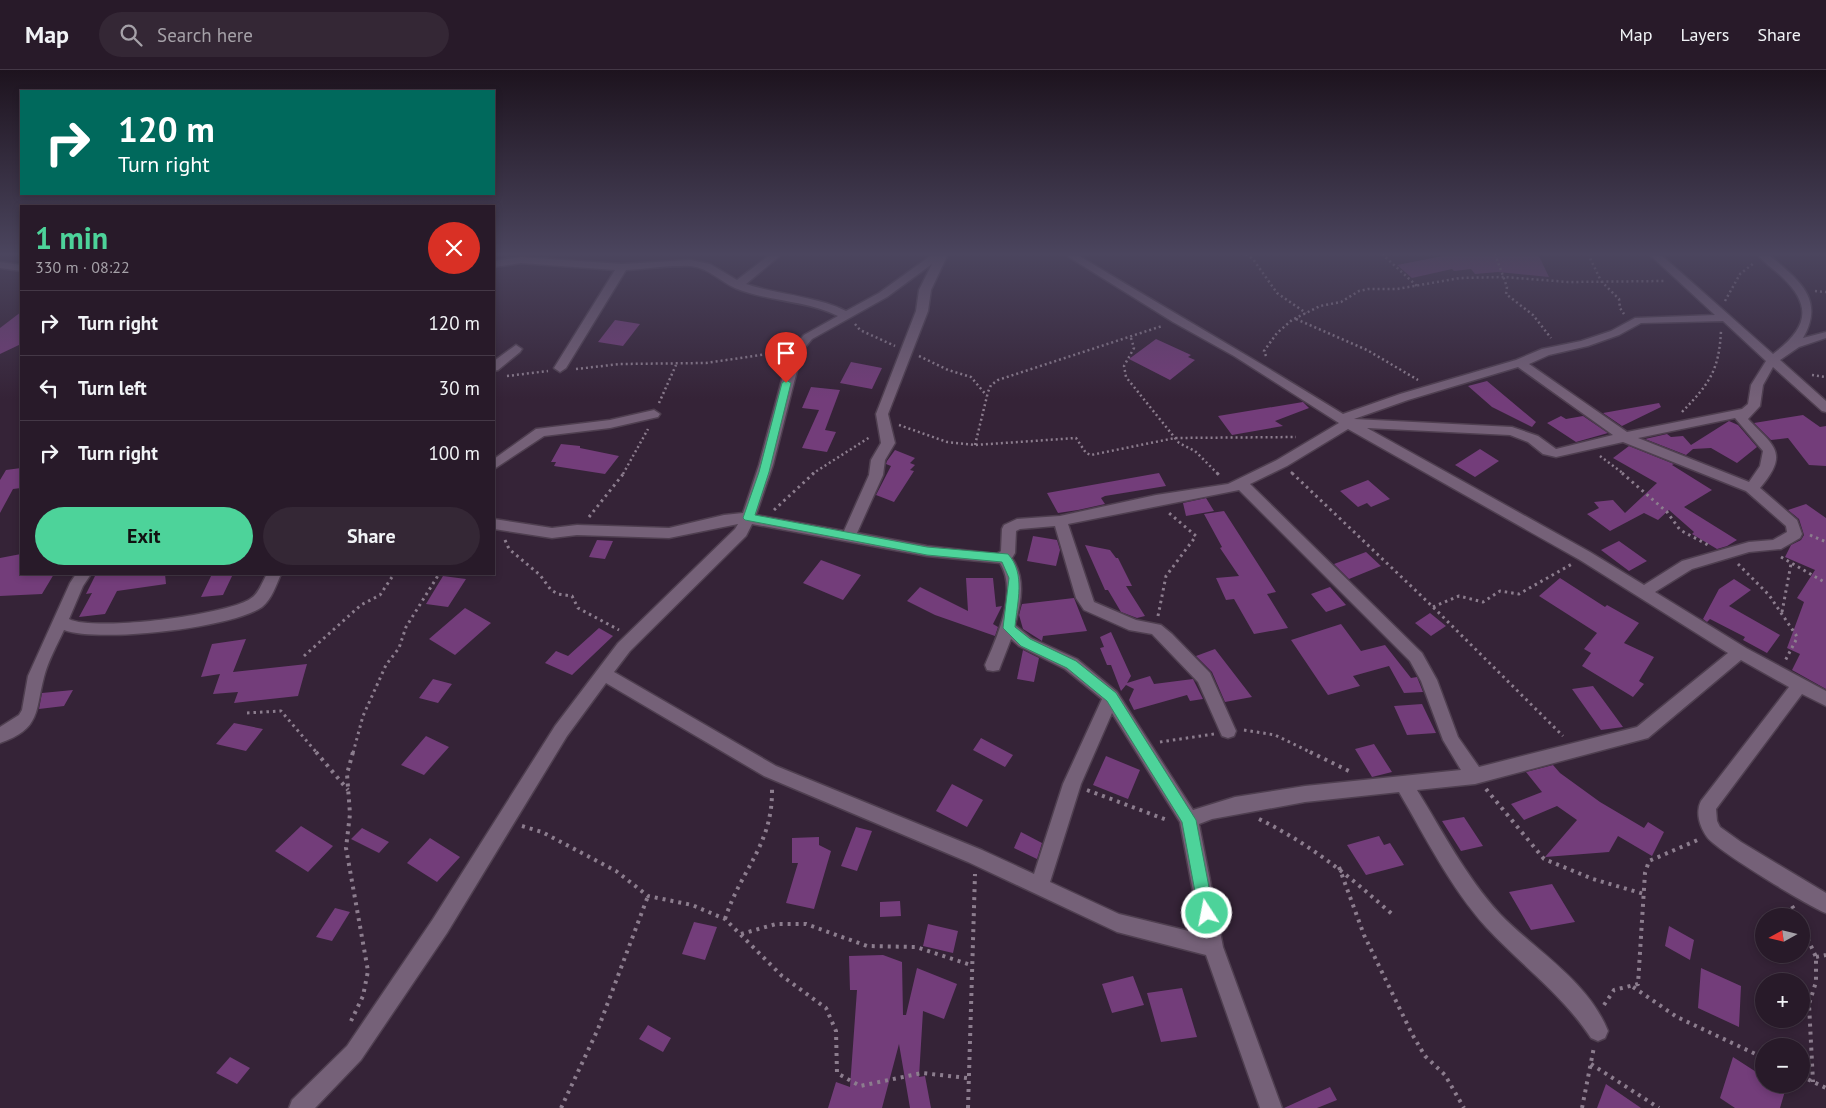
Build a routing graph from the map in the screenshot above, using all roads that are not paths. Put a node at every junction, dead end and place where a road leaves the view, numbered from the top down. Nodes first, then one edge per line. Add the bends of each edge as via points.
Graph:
1 (601, 302) edge
2 (807, 302) edge
3 (868, 302) edge
4 (923, 302) edge
5 (1148, 302) edge
6 (1706, 302) edge
7 (1807, 302) edge
8 (846, 315) junction
9 (1721, 316) junction
10 (1826, 335) edge
11 (1792, 344) junction
12 (516, 349) dead end
13 (1772, 361) junction
14 (1520, 363) junction
15 (560, 368) road end
16 (498, 371) edge
17 (1826, 408) edge
18 (1746, 412) junction
19 (654, 414) road end
20 (1345, 421) junction
21 (1626, 438) junction
22 (495, 464) edge
23 (1236, 486) junction
24 (1751, 488) junction
25 (756, 519) junction
26 (1060, 522) junction
27 (496, 523) edge
28 (850, 536) junction
29 (1004, 557) junction
30 (83, 575) edge
31 (274, 575) edge
32 (1644, 592) junction
33 (60, 622) junction
34 (1009, 628) junction
35 (1740, 652) junction
36 (993, 665) dead end
37 (604, 674) junction
38 (1800, 685) junction
39 (1111, 697) junction
40 (1826, 700) edge
41 (1228, 731) road end
42 (0, 736) edge
43 (1476, 776) junction
44 (1404, 784) junction
45 (1189, 824) junction
46 (1040, 885) junction
47 (1826, 904) edge
48 (1213, 947) junction
49 (1598, 1031) road end
50 (300, 1108) edge
51 (1271, 1108) edge

1 - 15 street
2 - 8 street via 827,306
3 - 8 street
4 - 28 street via 882,420 888,443 878,460 876,476
5 - 20 street via 1238,353
6 - 9 street
7 - 11 street via 1811,310 1809,319
8 - 25 street via 808,337 796,350 764,472
9 - 13 street
9 - 14 street via 1687,320 1654,318 1629,323 1584,344 1546,352
10 - 11 street
11 - 13 street
12 - 16 street
13 - 17 street
13 - 18 street via 1758,383 1754,406
14 - 20 street via 1433,389
14 - 21 street
18 - 21 street
18 - 24 street via 1742,419 1768,445 1770,453 1766,469
19 - 22 street via 610,424 540,432
20 - 21 street via 1512,431 1556,453
20 - 23 street via 1282,463
20 - 32 street
21 - 24 street
23 - 26 street
23 - 43 street via 1416,658 1426,674 1451,740
24 - 32 street via 1792,524 1795,534 1776,545 1749,546 1688,564
25 - 27 street via 724,520 669,533 539,532
25 - 28 street
25 - 37 street via 633,638
26 - 29 street via 1011,526 1008,553
26 - 41 street via 1089,606 1134,626 1156,629 1204,678
28 - 29 street via 927,551 997,559
29 - 34 street via 1011,564 1014,578
30 - 33 street
31 - 33 street via 264,595 256,603 226,613 178,623 95,629 71,627
32 - 35 street
33 - 42 street via 36,676 30,710 24,720
34 - 36 street
34 - 39 street via 1025,642 1071,664
35 - 38 street
35 - 43 street via 1642,733
37 - 46 street via 770,771
37 - 50 street via 561,731 440,926 354,1053
38 - 40 street
38 - 47 street via 1706,807 1714,833
39 - 45 street
39 - 46 street via 1072,784
43 - 44 street
44 - 45 street via 1235,805 1210,811
44 - 49 street via 1462,879 1492,919 1584,1009
45 - 48 street
46 - 48 street via 1117,923
48 - 51 street

